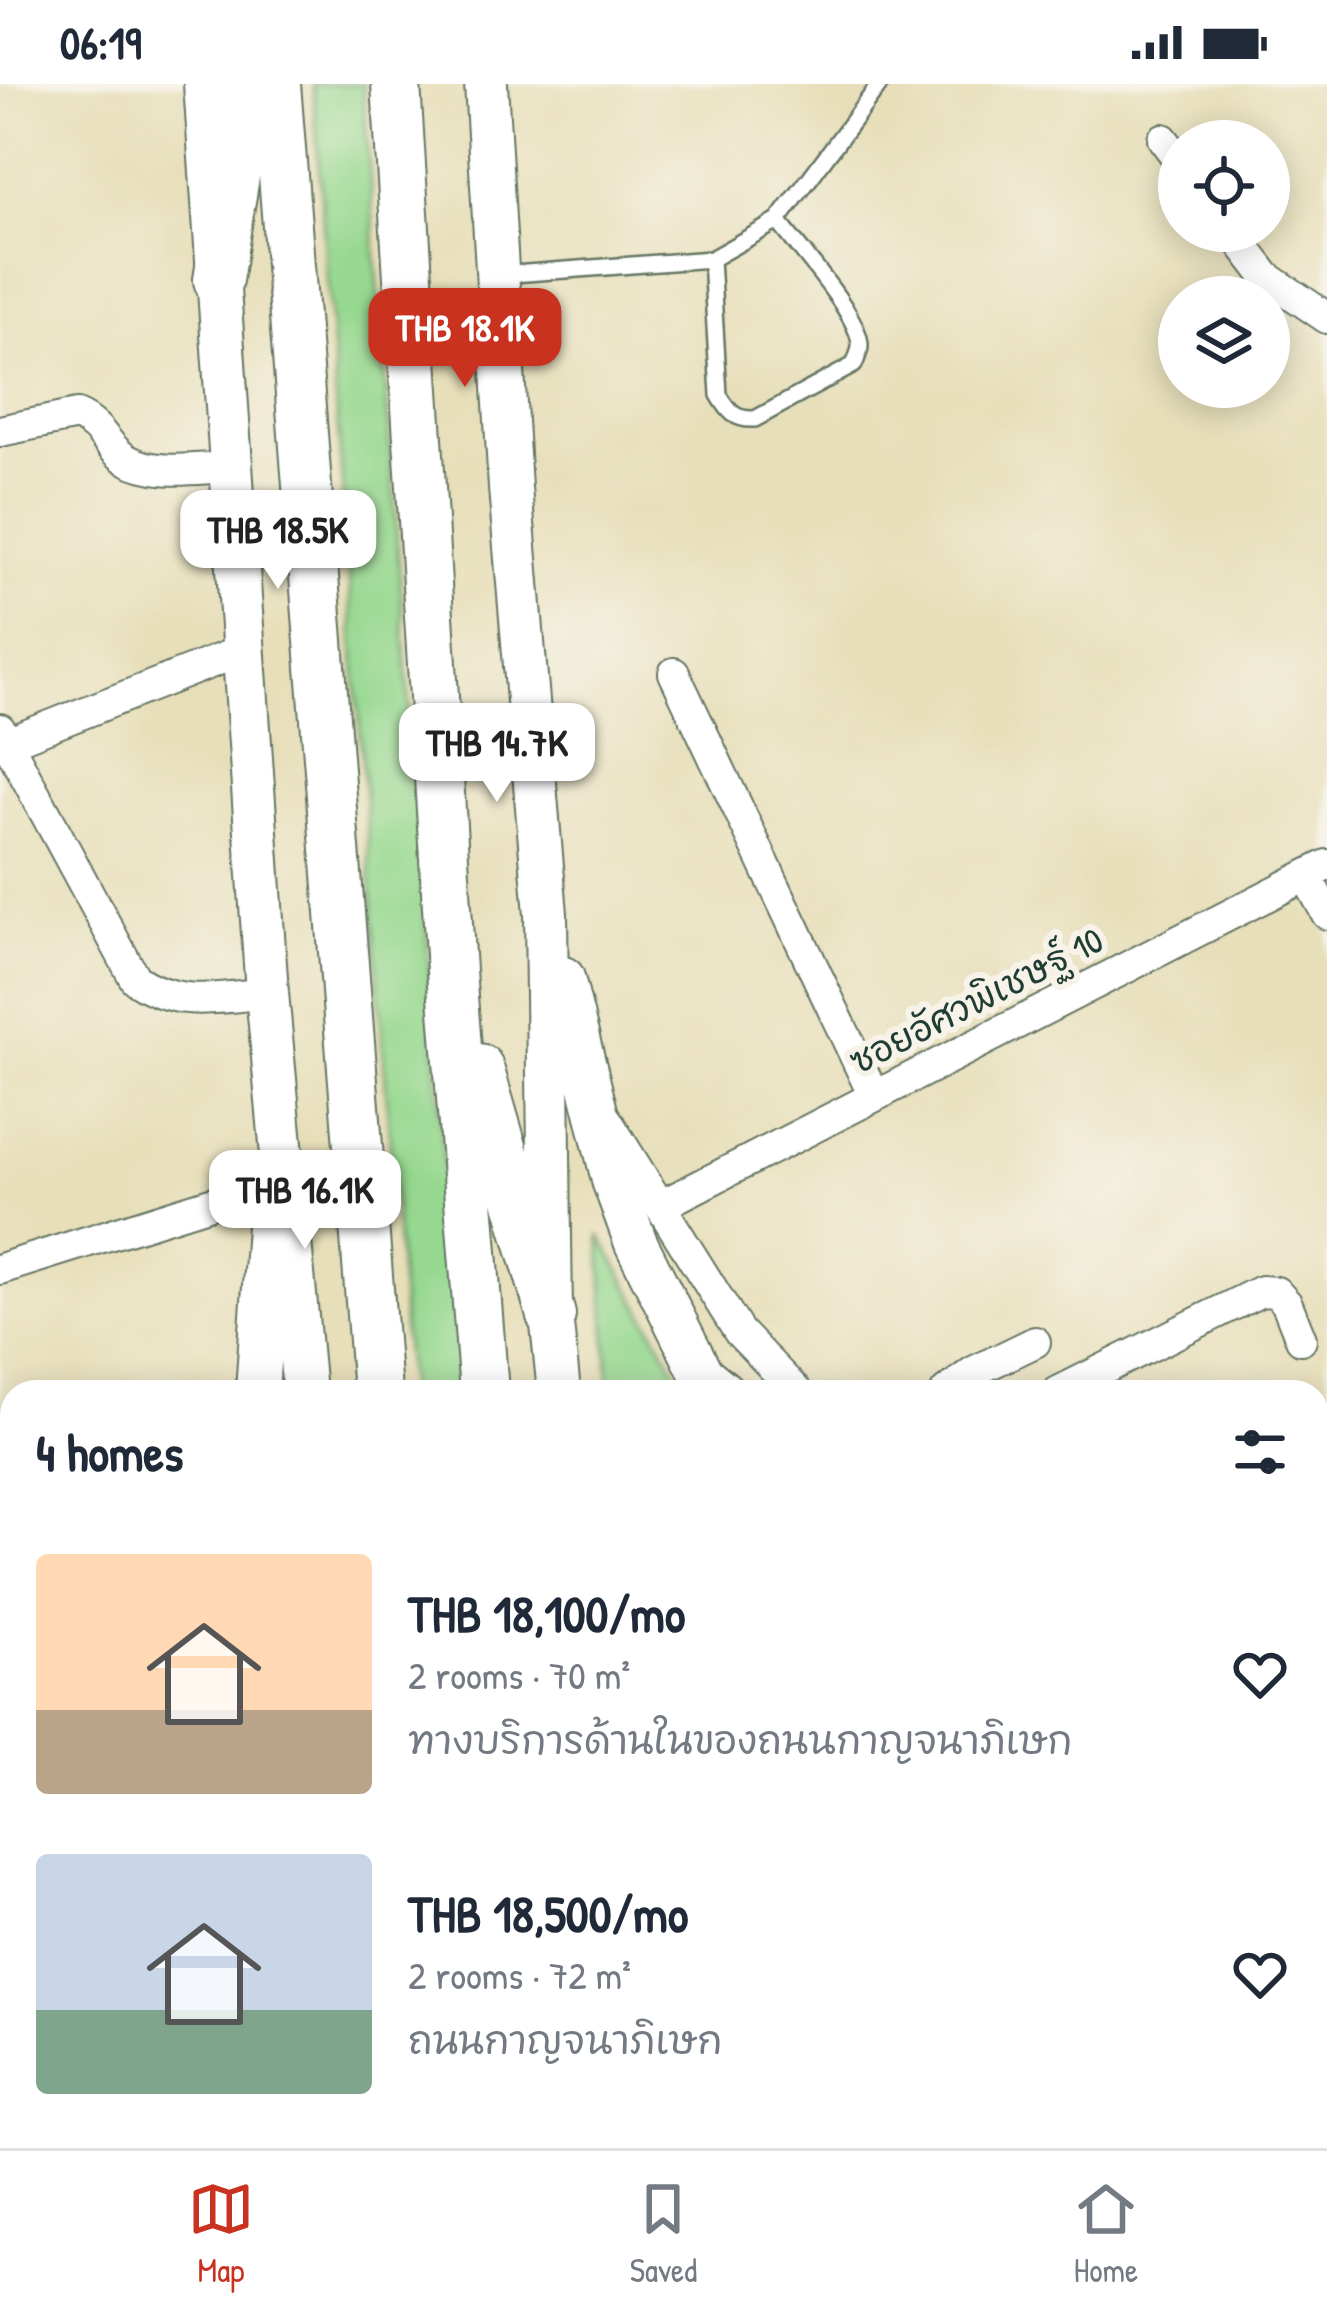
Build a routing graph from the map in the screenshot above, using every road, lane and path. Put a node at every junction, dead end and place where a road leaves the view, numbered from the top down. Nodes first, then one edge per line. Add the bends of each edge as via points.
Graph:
1 (205, 84) edge
2 (250, 84) edge
3 (276, 84) edge
4 (396, 84) edge
5 (486, 84) edge
6 (880, 84) edge
7 (778, 221) junction
8 (1248, 252) edge
9 (711, 259) junction
10 (497, 275) junction
11 (218, 280) junction
12 (1327, 318) edge
13 (0, 431) edge
14 (230, 467) junction
15 (243, 650) junction
16 (674, 673) dead end
17 (4, 736) edge
18 (1317, 870) edge
19 (546, 914) junction
20 (1327, 914) edge
21 (451, 971) junction
22 (266, 993) junction
23 (874, 1096) junction
24 (596, 1104) junction
25 (278, 1106) junction
26 (271, 1184) junction
27 (662, 1205) junction
28 (0, 1269) edge
29 (551, 1316) junction
30 (1301, 1339) dead end
31 (1036, 1342) dead end
32 (257, 1380) edge
33 (303, 1380) edge
34 (375, 1380) edge
35 (483, 1380) edge
36 (558, 1380) edge
37 (708, 1380) edge
38 (785, 1380) edge
39 (962, 1380) edge
40 (1082, 1380) edge

1 - 11 main road
2 - 11 highway
3 - 34 highway
4 - 21 highway
5 - 10 main road
6 - 7 lane
7 - 9 lane
7 - 9 lane via 848,314 860,348 854,365 755,419 728,411 719,394
8 - 12 street via 1267,277
9 - 10 lane
10 - 19 main road
11 - 14 main road
13 - 14 street via 77,415 142,465
14 - 15 main road
15 - 17 street
15 - 22 main road
16 - 23 street
17 - 22 street via 135,979 171,998
18 - 20 street
18 - 23 street, ซอยอัศวพิเชษฐ์ 10
19 - 24 main road
19 - 29 main road
21 - 29 highway
21 - 35 highway
22 - 25 main road
23 - 27 street, ซอยอัศวพิเชษฐ์ 10
24 - 27 street
24 - 37 main road via 636,1243
25 - 26 main road
25 - 33 main road
26 - 28 street
26 - 32 main road
27 - 38 street via 739,1332
29 - 36 main road
30 - 40 street via 1287,1304 1261,1291
31 - 39 street

